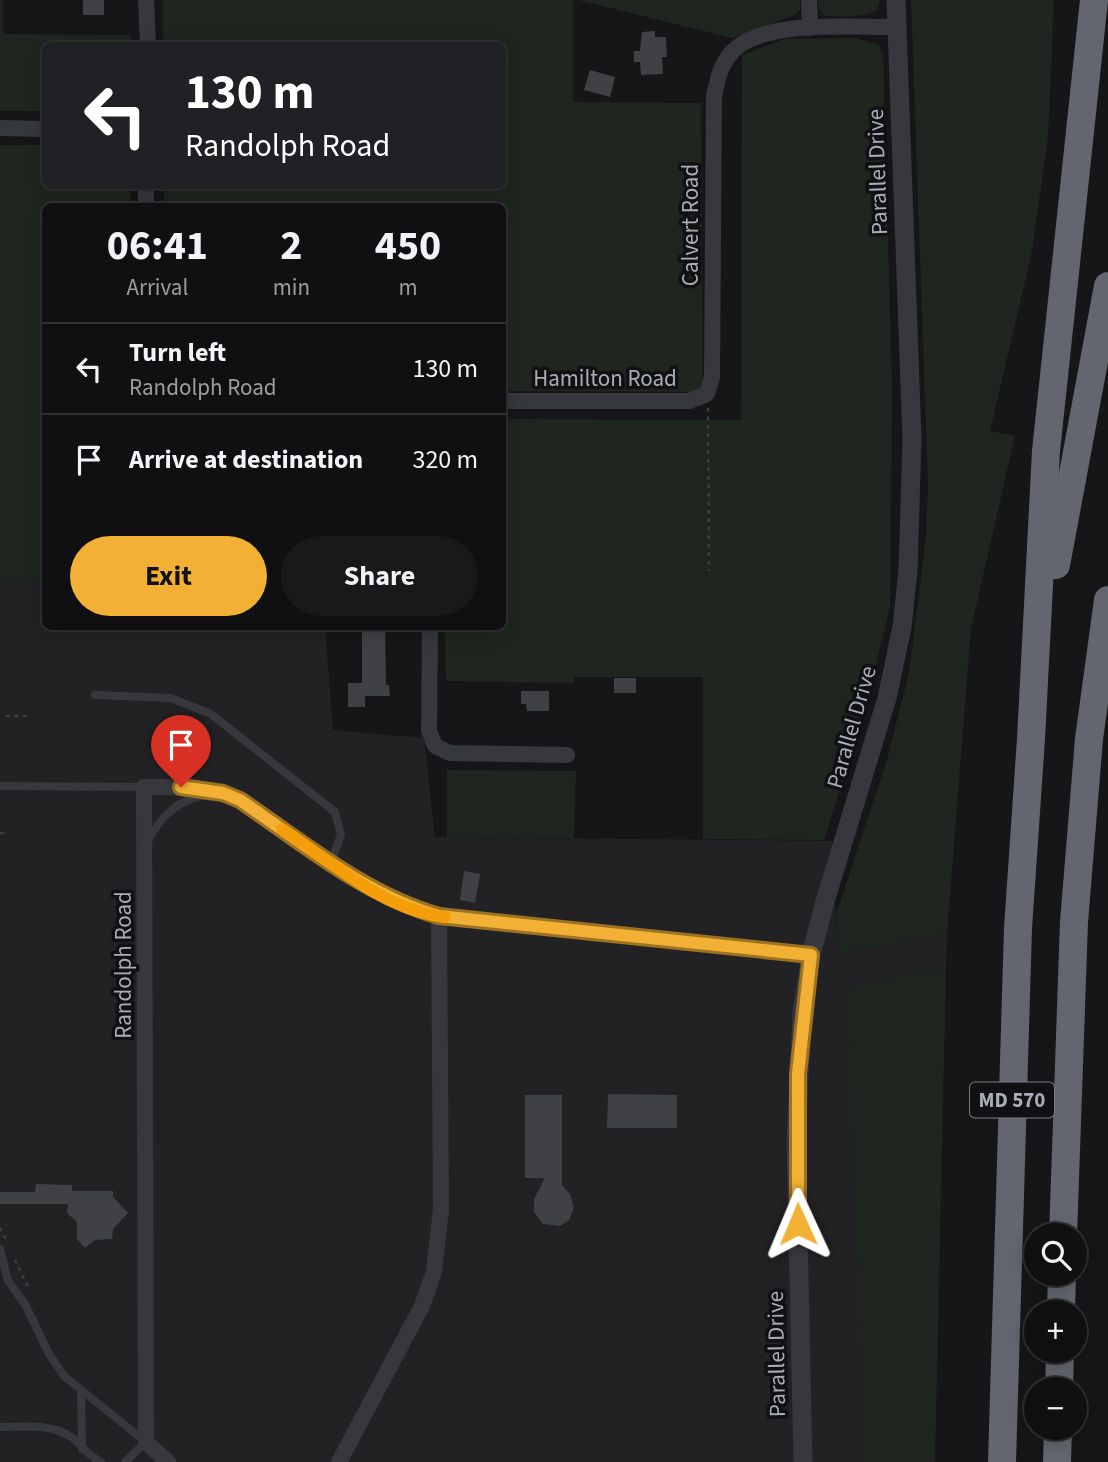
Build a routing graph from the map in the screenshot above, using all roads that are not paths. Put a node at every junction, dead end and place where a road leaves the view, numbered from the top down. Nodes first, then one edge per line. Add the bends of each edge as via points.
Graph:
1 (146, 0) edge
2 (809, 0) edge
3 (896, 0) edge
4 (1096, 0) edge
5 (897, 27) junction
6 (810, 28) junction
7 (148, 42) edge
8 (0, 128) edge
9 (42, 128) edge
10 (1108, 286) edge
11 (707, 394) joint
12 (506, 401) edge
13 (1108, 600) edge
14 (430, 630) edge
15 (95, 695) dead end
16 (1031, 739) junction
17 (567, 755) dead end
18 (0, 786) edge
19 (144, 787) junction
20 (223, 793) junction
21 (146, 846) junction
22 (331, 862) junction
23 (439, 916) junction
24 (811, 955) junction
25 (1063, 1223) edge
26 (0, 1249) edge
27 (4, 1281) edge
28 (80, 1391) junction
29 (0, 1427) edge
30 (1058, 1440) edge
31 (146, 1442) junction
32 (82, 1449) junction
33 (101, 1462) edge
34 (125, 1462) edge
35 (168, 1462) edge
36 (339, 1462) edge
37 (803, 1462) edge
38 (1002, 1462) edge
39 (1057, 1462) edge

1 - 7 street
2 - 6 street
3 - 5 street, Parallel Drive
4 - 16 highway via 1046,451
5 - 6 street, Calvert Road
5 - 24 street, Parallel Drive via 912,439 908,571 887,698
6 - 11 street, Calvert Road via 747,41 733,51 718,76 711,193 712,377
8 - 9 street
10 - 16 highway, MD 570 via 1071,473
11 - 12 street, Hamilton Road via 689,401
13 - 25 highway, MD 570 via 1089,739 1075,897
14 - 17 street via 429,730 435,746 450,753
15 - 22 lane via 171,698 211,714 335,811 341,835
16 - 38 highway, MD 570 via 1018,928
18 - 19 lane
19 - 20 street
19 - 21 street, Randolph Road
20 - 21 lane via 193,797 169,810
20 - 22 street
21 - 31 street, Randolph Road
22 - 23 street via 407,907
23 - 24 street
23 - 36 street via 441,1209 434,1272 422,1306
24 - 37 street, Parallel Drive via 802,1013 796,1127
26 - 27 lane
27 - 28 lane via 25,1304 57,1366
28 - 31 lane
28 - 32 lane
29 - 32 lane via 50,1428
30 - 39 highway
31 - 34 lane
31 - 35 street
32 - 33 lane

